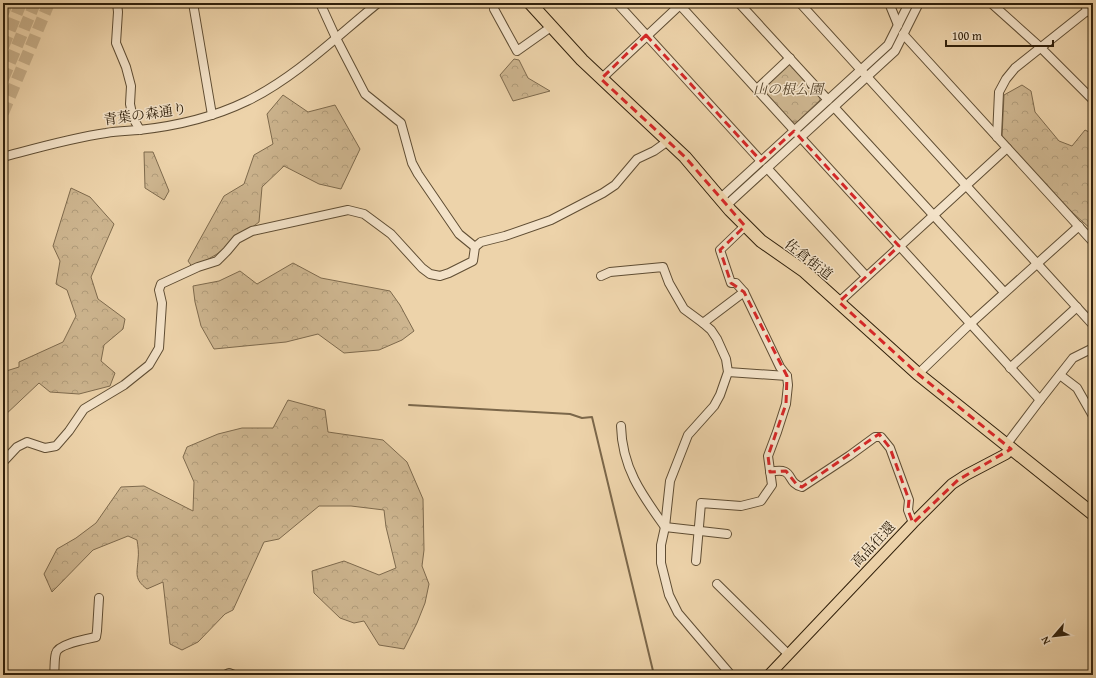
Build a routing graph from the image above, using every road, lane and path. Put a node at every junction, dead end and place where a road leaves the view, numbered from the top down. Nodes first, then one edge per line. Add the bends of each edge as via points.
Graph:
1 (117, 3) edge
2 (193, 3) edge
3 (320, 3) edge
4 (378, 3) edge
5 (530, 3) edge
6 (617, 3) edge
7 (739, 3) edge
8 (800, 3) edge
9 (889, 3) edge
10 (909, 3) edge
11 (918, 3) edge
12 (991, 3) edge
13 (1083, 3) edge
14 (680, 4) edge
15 (494, 9) dead end
16 (1091, 11) edge
17 (898, 25) junction
18 (551, 27) junction
19 (904, 34) junction
20 (646, 35) junction
21 (336, 38) junction
22 (1040, 47) junction
23 (790, 58) junction
24 (861, 70) junction
25 (867, 76) junction
26 (601, 79) junction
27 (757, 89) junction
28 (828, 100) junction
29 (1093, 100) edge
30 (834, 107) junction
31 (212, 115) junction
32 (140, 130) junction
33 (794, 131) junction
34 (997, 137) junction
35 (800, 138) junction
36 (668, 141) junction
37 (1007, 148) junction
38 (3, 157) edge
39 (761, 161) junction
40 (767, 168) junction
41 (966, 185) junction
42 (723, 203) junction
43 (933, 215) junction
44 (745, 226) junction
45 (1079, 226) junction
46 (1093, 242) edge
47 (899, 246) junction
48 (475, 247) junction
49 (1038, 264) junction
50 (601, 276) dead end
51 (866, 276) junction
52 (744, 292) junction
53 (1004, 292) junction
54 (839, 302) junction
55 (1077, 307) junction
56 (703, 323) junction
57 (970, 324) junction
58 (1093, 325) edge
59 (1093, 348) edge
60 (1010, 368) junction
61 (728, 372) junction
62 (918, 374) junction
63 (1060, 375) junction
64 (787, 376) junction
65 (1040, 400) junction
66 (1093, 416) edge
67 (621, 426) dead end
68 (1009, 445) junction
69 (3, 462) edge
70 (770, 472) junction
71 (1093, 514) edge
72 (913, 523) junction
73 (665, 527) junction
74 (698, 531) junction
75 (726, 534) dead end
76 (696, 561) dead end
77 (717, 584) dead end
78 (99, 598) dead end
79 (788, 654) junction
80 (54, 675) edge
81 (224, 675) edge
82 (234, 675) edge
83 (731, 675) edge
84 (769, 675) edge

1 - 32 street via 116,43 126,67 133,118
2 - 31 street
3 - 21 street
4 - 21 street, 青葉の森通り
5 - 18 highway, 佐倉街道
6 - 20 street
7 - 23 street
8 - 24 street
9 - 17 street
10 - 17 street
11 - 19 street
12 - 22 street
13 - 16 street
14 - 20 street
14 - 27 street
15 - 18 street via 517,51
16 - 22 street
17 - 24 street via 888,45
18 - 26 highway, 佐倉街道
19 - 25 street via 895,51
19 - 34 street
20 - 26 street
20 - 39 street
21 - 31 street, 青葉の森通り via 281,82 248,101
21 - 48 street via 365,94 401,123 412,163 418,174 459,234
22 - 29 street
22 - 34 street via 1014,68 999,92
23 - 27 street
23 - 28 street
24 - 25 street
24 - 28 street
25 - 30 street
25 - 41 street
26 - 36 highway, 佐倉街道
27 - 33 street
28 - 33 street
30 - 35 street
30 - 43 street
31 - 32 street, 青葉の森通り via 186,123
32 - 38 street, 青葉の森通り via 87,136
33 - 35 street
33 - 39 street
34 - 37 street
35 - 40 street
35 - 47 street
36 - 42 highway, 佐倉街道 via 685,157
36 - 48 street via 637,159 615,185 603,193 551,220 481,242
37 - 41 street
37 - 45 street
39 - 42 street via 724,195
40 - 42 street via 730,202
40 - 51 street
41 - 43 street
41 - 49 street
42 - 44 highway, 佐倉街道
43 - 47 street
43 - 53 street
44 - 52 street via 720,250 731,283 736,283
44 - 54 highway, 佐倉街道 via 761,241 804,271
45 - 46 street
45 - 49 street
47 - 51 street
47 - 57 street
48 - 69 street via 473,261 440,276 430,274 422,268 391,234 364,214 348,210 252,231 237,239 216,261 161,284 159,348 149,365 124,385 84,410 56,446 45,448 27,442 17,447
49 - 53 street
49 - 55 street
50 - 56 street via 610,272 663,266 669,283 684,309
51 - 54 street
52 - 56 street
52 - 64 street
53 - 57 street
54 - 62 highway, 佐倉街道
55 - 58 street
55 - 60 street
56 - 61 street via 711,330 723,349
57 - 60 street
57 - 62 street
59 - 63 street via 1074,358
60 - 65 street
61 - 64 street
61 - 73 street via 714,406 688,435 670,481
62 - 68 highway, 佐倉街道
63 - 65 street
63 - 66 street via 1076,388
64 - 70 street via 786,404 768,456
65 - 68 street
67 - 73 street via 623,451 629,467 642,495
68 - 71 highway, 佐倉街道
68 - 72 main road, 高品往還 via 1006,454 952,484
70 - 72 street via 786,471 797,486 802,486 875,437 881,437 890,448 909,500 908,510
70 - 74 street via 772,485 760,501 741,506 701,503
72 - 79 main road, 高品往還
73 - 74 street
73 - 83 street via 661,557 669,595 678,613
74 - 75 street
74 - 76 street
77 - 79 street
78 - 80 street via 96,637 58,649
79 - 84 main road, 高品往還
81 - 82 street

